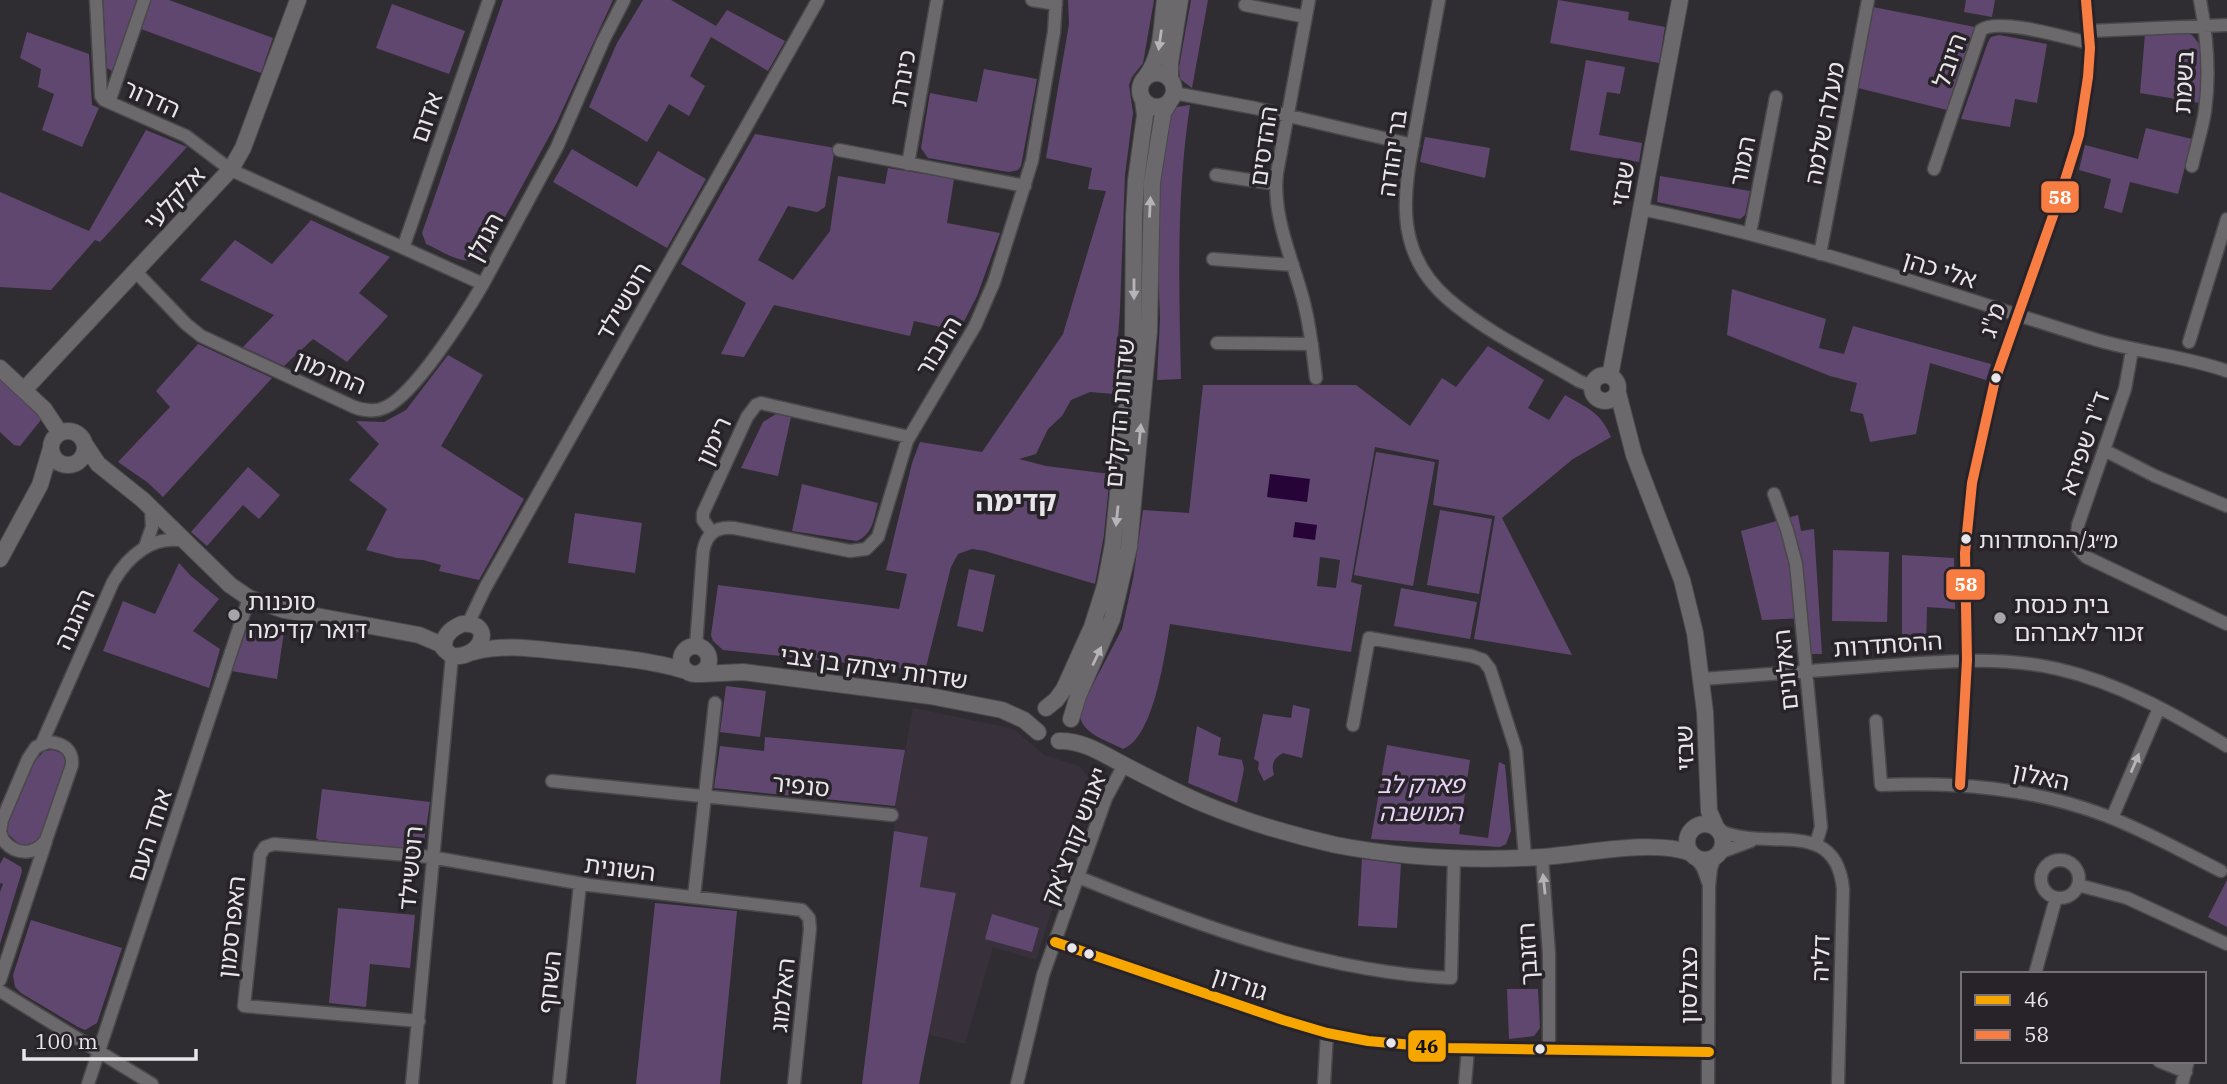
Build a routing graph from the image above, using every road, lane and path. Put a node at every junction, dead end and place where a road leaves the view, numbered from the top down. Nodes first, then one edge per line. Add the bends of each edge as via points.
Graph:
1 (96, 0) edge
2 (144, 0) edge
3 (298, 0) edge
4 (489, 0) edge
5 (624, 0) edge
6 (818, 0) edge
7 (937, 0) edge
8 (1032, 0) edge
9 (1165, 0) edge
10 (1181, 0) edge
11 (1309, 0) edge
12 (1439, 0) edge
13 (1680, 0) edge
14 (1868, 0) edge
15 (2086, 0) edge
16 (2200, 0) edge
17 (1056, 2) edge
18 (1245, 5) dead end
19 (1306, 17) junction
20 (2227, 25) edge
21 (2204, 26) junction
22 (2089, 37) junction
23 (1146, 78) junction
24 (1171, 92) junction
25 (1776, 97) dead end
26 (1143, 100) junction
27 (109, 103) junction
28 (1288, 115) junction
29 (1412, 145) junction
30 (839, 150) dead end
31 (908, 164) junction
32 (2192, 166) dead end
33 (1934, 169) dead end
34 (231, 170) junction
35 (1216, 175) dead end
36 (1276, 184) junction
37 (1025, 186) junction
38 (1641, 209) junction
39 (2227, 219) edge
40 (1750, 233) junction
41 (2224, 241) edge
42 (403, 248) junction
43 (1820, 254) junction
44 (1213, 259) dead end
45 (1293, 265) junction
46 (136, 272) junction
47 (483, 284) junction
48 (2016, 315) junction
49 (2189, 342) dead end
50 (1217, 343) dead end
51 (1312, 344) junction
52 (2132, 350) junction
53 (0, 368) edge
54 (2227, 371) edge
55 (1610, 376) junction
56 (1316, 379) dead end
57 (1592, 386) junction
58 (24, 390) junction
59 (1618, 393) junction
60 (1601, 401) junction
61 (1624, 424) junction
62 (60, 433) junction
63 (909, 437) junction
64 (84, 443) junction
65 (51, 448) junction
66 (2104, 450) junction
67 (71, 464) junction
68 (100, 465) junction
69 (40, 485) junction
70 (1773, 494) dead end
71 (2227, 506) edge
72 (151, 507) junction
73 (712, 533) junction
74 (185, 541) junction
75 (145, 547) junction
76 (0, 559) edge
77 (249, 598) junction
78 (2227, 624) edge
79 (474, 627) junction
80 (450, 631) junction
81 (419, 635) junction
82 (523, 648) junction
83 (696, 649) junction
84 (473, 652) junction
85 (449, 653) junction
86 (1967, 660) junction
87 (645, 661) junction
88 (683, 670) junction
89 (1807, 671) junction
90 (743, 672) junction
91 (701, 674) junction
92 (1702, 679) junction
93 (715, 703) dead end
94 (2159, 708) junction
95 (998, 709) junction
96 (1045, 709) junction
97 (55, 716) junction
98 (1071, 721) junction
99 (1876, 721) dead end
100 (1353, 725) dead end
101 (1038, 732) junction
102 (1059, 741) junction
103 (42, 743) junction
104 (1087, 746) junction
105 (2227, 746) edge
106 (65, 747) junction
107 (1124, 765) junction
108 (552, 781) dead end
109 (1960, 785) junction
110 (1708, 789) junction
111 (705, 796) junction
112 (892, 815) dead end
113 (2112, 818) junction
114 (1718, 829) junction
115 (1691, 830) junction
116 (48, 836) junction
117 (1755, 840) junction
118 (1816, 844) junction
119 (1647, 848) junction
120 (17, 850) junction
121 (1717, 855) junction
122 (1693, 856) junction
123 (431, 857) junction
124 (1525, 857) junction
125 (1542, 857) junction
126 (1454, 858) junction
127 (2221, 871) dead end
128 (1078, 877) junction
129 (33, 879) junction
130 (580, 884) junction
131 (2078, 885) junction
132 (1709, 886) junction
133 (694, 897) junction
134 (2056, 898) junction
135 (804, 911) joint
136 (1055, 942) junction
137 (2227, 944) edge
138 (2036, 972) edge
139 (0, 980) edge
140 (0, 991) edge
141 (419, 1021) junction
142 (1327, 1033) junction
143 (1468, 1049) junction
144 (1549, 1050) junction
145 (99, 1051) junction
146 (1709, 1052) junction
147 (2164, 1063) edge
148 (2185, 1072) edge
149 (88, 1084) edge
150 (152, 1084) edge
151 (412, 1084) edge
152 (559, 1084) edge
153 (794, 1084) edge
154 (1017, 1084) edge
155 (1324, 1084) edge
156 (1465, 1084) edge
157 (1708, 1084) edge
158 (1838, 1084) edge

1 - 27 street, הדרור via 100,96
2 - 27 street
3 - 34 street, אלקלעי
4 - 42 street, אדום
5 - 47 street, הגולן via 556,147
6 - 79 street, רוטשילד via 485,588
7 - 31 street, כינרת
8 - 17 street
9 -> 23 street, שדרות הדקלים via 1156,58
10 - 24 street, שדרות הדקלים via 1170,63
11 - 19 street, ההדסים
12 - 29 street, בר יהודה
13 - 38 street, שבזי
14 - 43 street, מעלה שלמה
15 - 22 street, מ"ג
16 - 21 street, בשמת
17 - 37 street, התבור via 1048,72
18 - 19 street
19 - 28 street, ההדסים
20 - 21 street
21 - 22 street
21 - 32 street, בשמת via 2206,94
22 - 33 street, היובל via 2005,25 1987,25 1981,30
22 - 48 street, מ"ג via 2079,135
23 - 24 street via 1158,73
23 - 26 street, שדרות הדקלים via 1140,87
24 - 26 street via 1157,108
24 - 28 street
98 -> 24 street, שדרות הדקלים via 1112,619 1129,547 1149,331 1152,182
25 - 40 street, המור
26 -> 96 street, שדרות הדקלים via 1134,217 1132,351 1113,544 1092,627 1064,689
27 - 34 street, הדרור via 186,136
28 - 29 street
28 - 36 street, ההדסים
29 - 57 street, בר יהודה via 1405,216 1413,251 1432,282 1482,324
30 - 31 street
31 - 37 street
34 - 42 street, הגולן
34 - 46 street, אלקלעי
35 - 36 street
36 - 45 street, ההדסים via 1278,211
37 - 63 street, התבור via 980,316
38 - 40 street, אלי כהן
38 - 55 street, שבזי
39 - 41 street
40 - 43 street, אלי כהן
41 - 49 street
42 - 47 street, הגולן
43 - 48 street, אלי כהן
44 - 45 street
45 - 51 street, ההדסים
46 - 47 street, החרמון via 201,336 366,410 383,408 404,395 454,331
46 - 58 street, אלקלעי
48 - 52 street, אלי כהן
48 - 86 street, מ"ג via 1986,414 1972,483 1964,585
50 - 51 street
51 - 56 street, ההדסים
52 - 54 street, אלי כהן
52 - 66 street, ד"ר שפירא via 2126,386
53 - 58 street
55 - 57 street via 1600,377
55 - 59 street
57 - 60 street
58 - 62 street
59 - 60 street
59 - 61 street, שבזי
60 - 61 street, שבזי
61 - 92 street, שבזי via 1682,580
62 - 64 street via 76,433
62 - 65 street
63 - 73 street, התבור via 881,530 866,549 844,551 728,528
63 - 73 street, רימון via 756,405 703,513
64 - 67 street via 84,454
64 - 68 street
65 - 67 street via 56,460
65 - 69 street
66 - 71 street
66 - 78 street, ד"ר שפירא via 2076,532 2080,552
67 - 68 street
67 - 69 street
68 - 72 street
69 - 76 street
70 - 89 street, האלונים via 1794,554
72 - 74 street
72 - 75 street via 152,527
73 - 83 street, רימון via 703,552
74 - 75 street via 168,540
74 - 77 street
75 - 97 street, ההגנה via 114,582
77 - 81 street via 284,610
77 - 145 street, אחד העם
79 - 80 street via 459,625
79 - 82 street
79 - 84 street via 481,641
80 - 81 street
80 - 85 street via 444,642
81 - 85 street
82 - 84 street
82 - 87 street
83 - 87 street
83 - 88 street via 680,660
83 - 90 street, שדרות יצחק בן צבי
83 - 91 street via 708,665
84 - 85 street via 464,656
85 - 123 street, רוטשילד
86 - 89 street, ההסתדרות
86 - 94 street, ההסתדרות via 2058,669 2115,687
86 - 109 street
87 - 88 street
88 - 91 street
89 - 92 street, ההסתדרות
89 - 118 street, האלונים via 1821,827
90 - 91 street, שדרות יצחק בן צבי
90 - 95 street, שדרות יצחק בן צבי via 897,690
92 - 110 street, שבזי
93 - 111 street
94 - 105 street, ההסתדרות
113 -> 94 street
95 - 96 street, שדרות יצחק בן צבי
95 - 101 street, שדרות יצחק בן צבי
96 - 98 street via 1060,707
96 - 101 street via 1037,718
97 - 103 street, ההגנה
97 - 106 street via 57,737
98 - 102 street via 1068,735
98 - 104 street
99 - 109 street, האלון via 1881,785
100 - 124 street via 1369,638 1483,660 1516,746
101 - 102 street via 1048,741
102 - 104 street
103 - 106 street
103 - 120 street, ההגנה via 29,755 1,824 3,840
104 - 107 street
106 - 116 street via 72,765
107 - 126 street via 1206,805 1291,834 1361,849
107 - 128 street, יאנוש קורצ'אק via 1106,798
108 - 111 street, סנפיר
109 - 113 street, האלון via 2036,794
110 - 114 street, שבזי via 1709,811
110 - 115 street, שבזי
111 - 112 street, סנפיר
111 - 133 street
113 - 127 street, האלון
114 - 115 street via 1705,823
114 - 117 street
114 - 121 street via 1723,842
115 - 119 street
115 - 122 street via 1687,844
116 - 120 street via 36,850
116 - 129 street
117 - 118 street
117 - 121 street
118 - 158 street, דליה via 1834,858 1843,889
119 - 122 street via 1674,849
119 - 125 street
120 - 129 street, ההגנה via 30,861
121 - 122 street via 1704,860
121 - 132 street, כצנלסון
122 - 132 street, כצנלסון
123 - 130 street, השונית
123 - 141 street, רוטשילד
123 - 141 street, האפרסמון via 274,844 265,847 260,855 244,1006
124 - 125 street
124 - 126 street
144 -> 125 street, רוזנבך
126 - 128 street via 1451,978 1382,972 1315,958 1184,917
128 - 136 street, יאנוש קורצ'אק
129 - 139 street
130 - 133 street, השונית
130 - 152 street, השחף
131 - 134 street via 2071,895
131 - 134 street via 2077,871 2070,863 2048,863 2040,883
131 - 137 street via 2127,898
132 - 146 street, כצנלסון
133 - 135 street, השונית
134 - 138 street
135 - 153 street, האלמוג via 810,929
136 - 142 street, גורדון
136 - 154 street, יאנוש קורצ'אק
140 - 145 street
141 - 151 street, רוטשילד
142 - 143 street, גורדון via 1387,1044
142 - 155 street
143 - 144 street, גורדון
143 - 156 street
144 - 146 street, גורדון
145 - 149 street, אחד העם
145 - 150 street
146 - 157 street, כצנלסון
147 - 148 street

